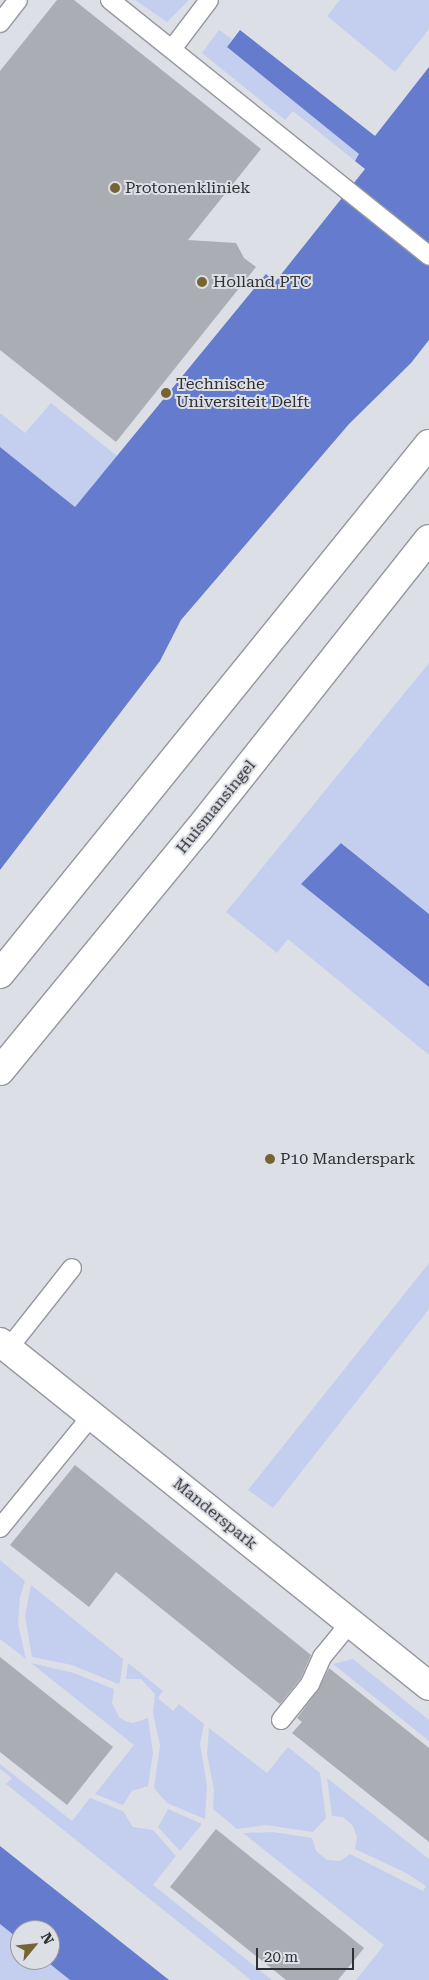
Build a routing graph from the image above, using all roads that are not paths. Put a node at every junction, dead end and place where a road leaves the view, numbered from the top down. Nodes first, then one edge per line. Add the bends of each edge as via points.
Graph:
1 (18, 0) edge
2 (110, 0) edge
3 (209, 0) edge
4 (0, 23) edge
5 (172, 49) junction
6 (429, 256) edge
7 (429, 444) edge
8 (429, 539) edge
9 (0, 974) edge
10 (0, 1071) edge
11 (72, 1268) dead end
12 (4, 1346) edge
13 (92, 1415) junction
14 (0, 1528) edge
15 (350, 1623) junction
16 (429, 1686) edge
17 (281, 1720) dead end

1 - 4 lane
2 - 5 lane
3 - 5 lane
5 - 6 lane
7 - 9 street
8 - 10 street, Huismansingel via 199,829
11 - 12 lane
12 - 13 street, Manderspark
13 - 14 lane
13 - 15 street, Manderspark
15 - 16 street, Manderspark
15 - 17 lane via 322,1657 310,1684

